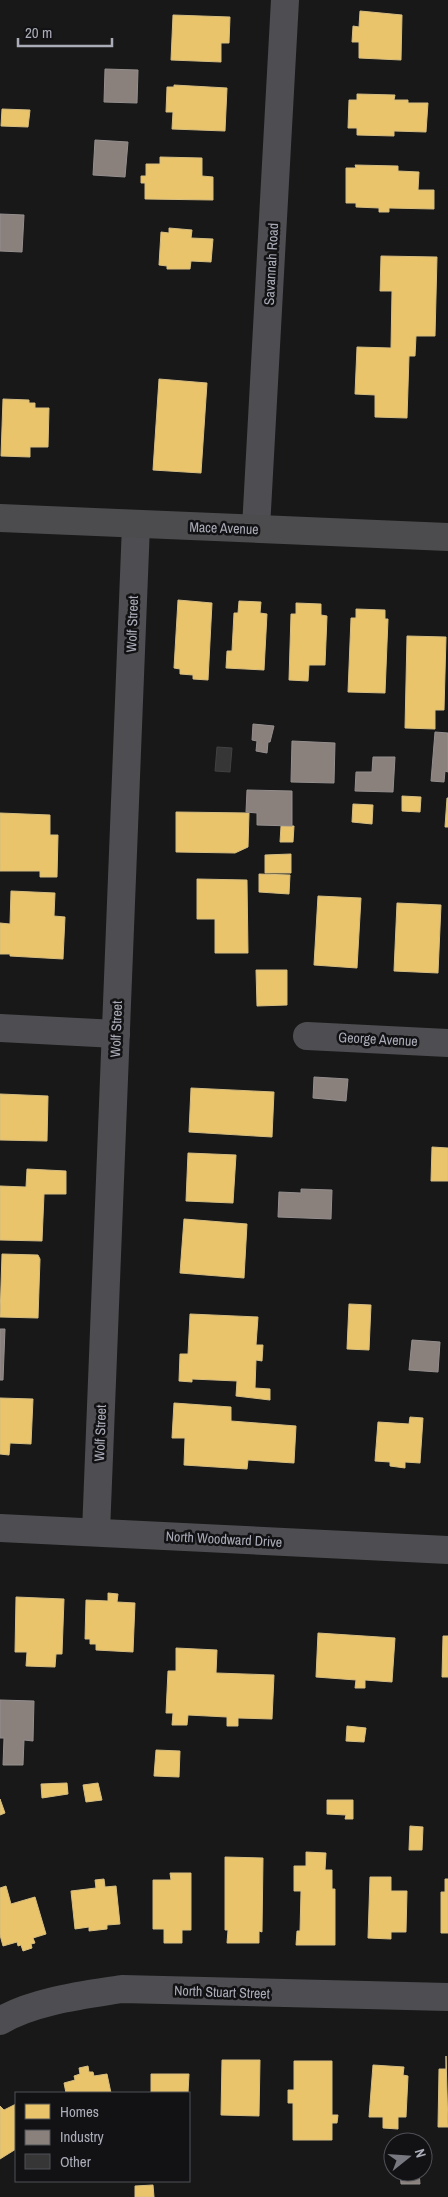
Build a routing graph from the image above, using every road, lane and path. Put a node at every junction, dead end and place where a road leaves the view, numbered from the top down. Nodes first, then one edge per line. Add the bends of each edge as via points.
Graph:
1 (285, 0) edge
2 (0, 518) edge
3 (136, 525) junction
4 (256, 528) junction
5 (448, 537) edge
6 (0, 1028) edge
7 (116, 1034) junction
8 (307, 1036) dead end
9 (448, 1042) edge
10 (0, 1528) edge
11 (96, 1532) junction
12 (448, 1550) edge
13 (448, 1997) edge
14 (0, 2021) edge

1 - 4 street, Savannah Road
2 - 3 main road, Mace Avenue
3 - 4 main road, Mace Avenue
3 - 7 street, Wolf Street
4 - 5 main road, Mace Avenue
6 - 7 street
7 - 11 street, Wolf Street
8 - 9 street, George Avenue
10 - 11 street, North Woodward Drive
11 - 12 street, North Woodward Drive
13 - 14 street, North Stuart Street via 122,1989 75,1996

